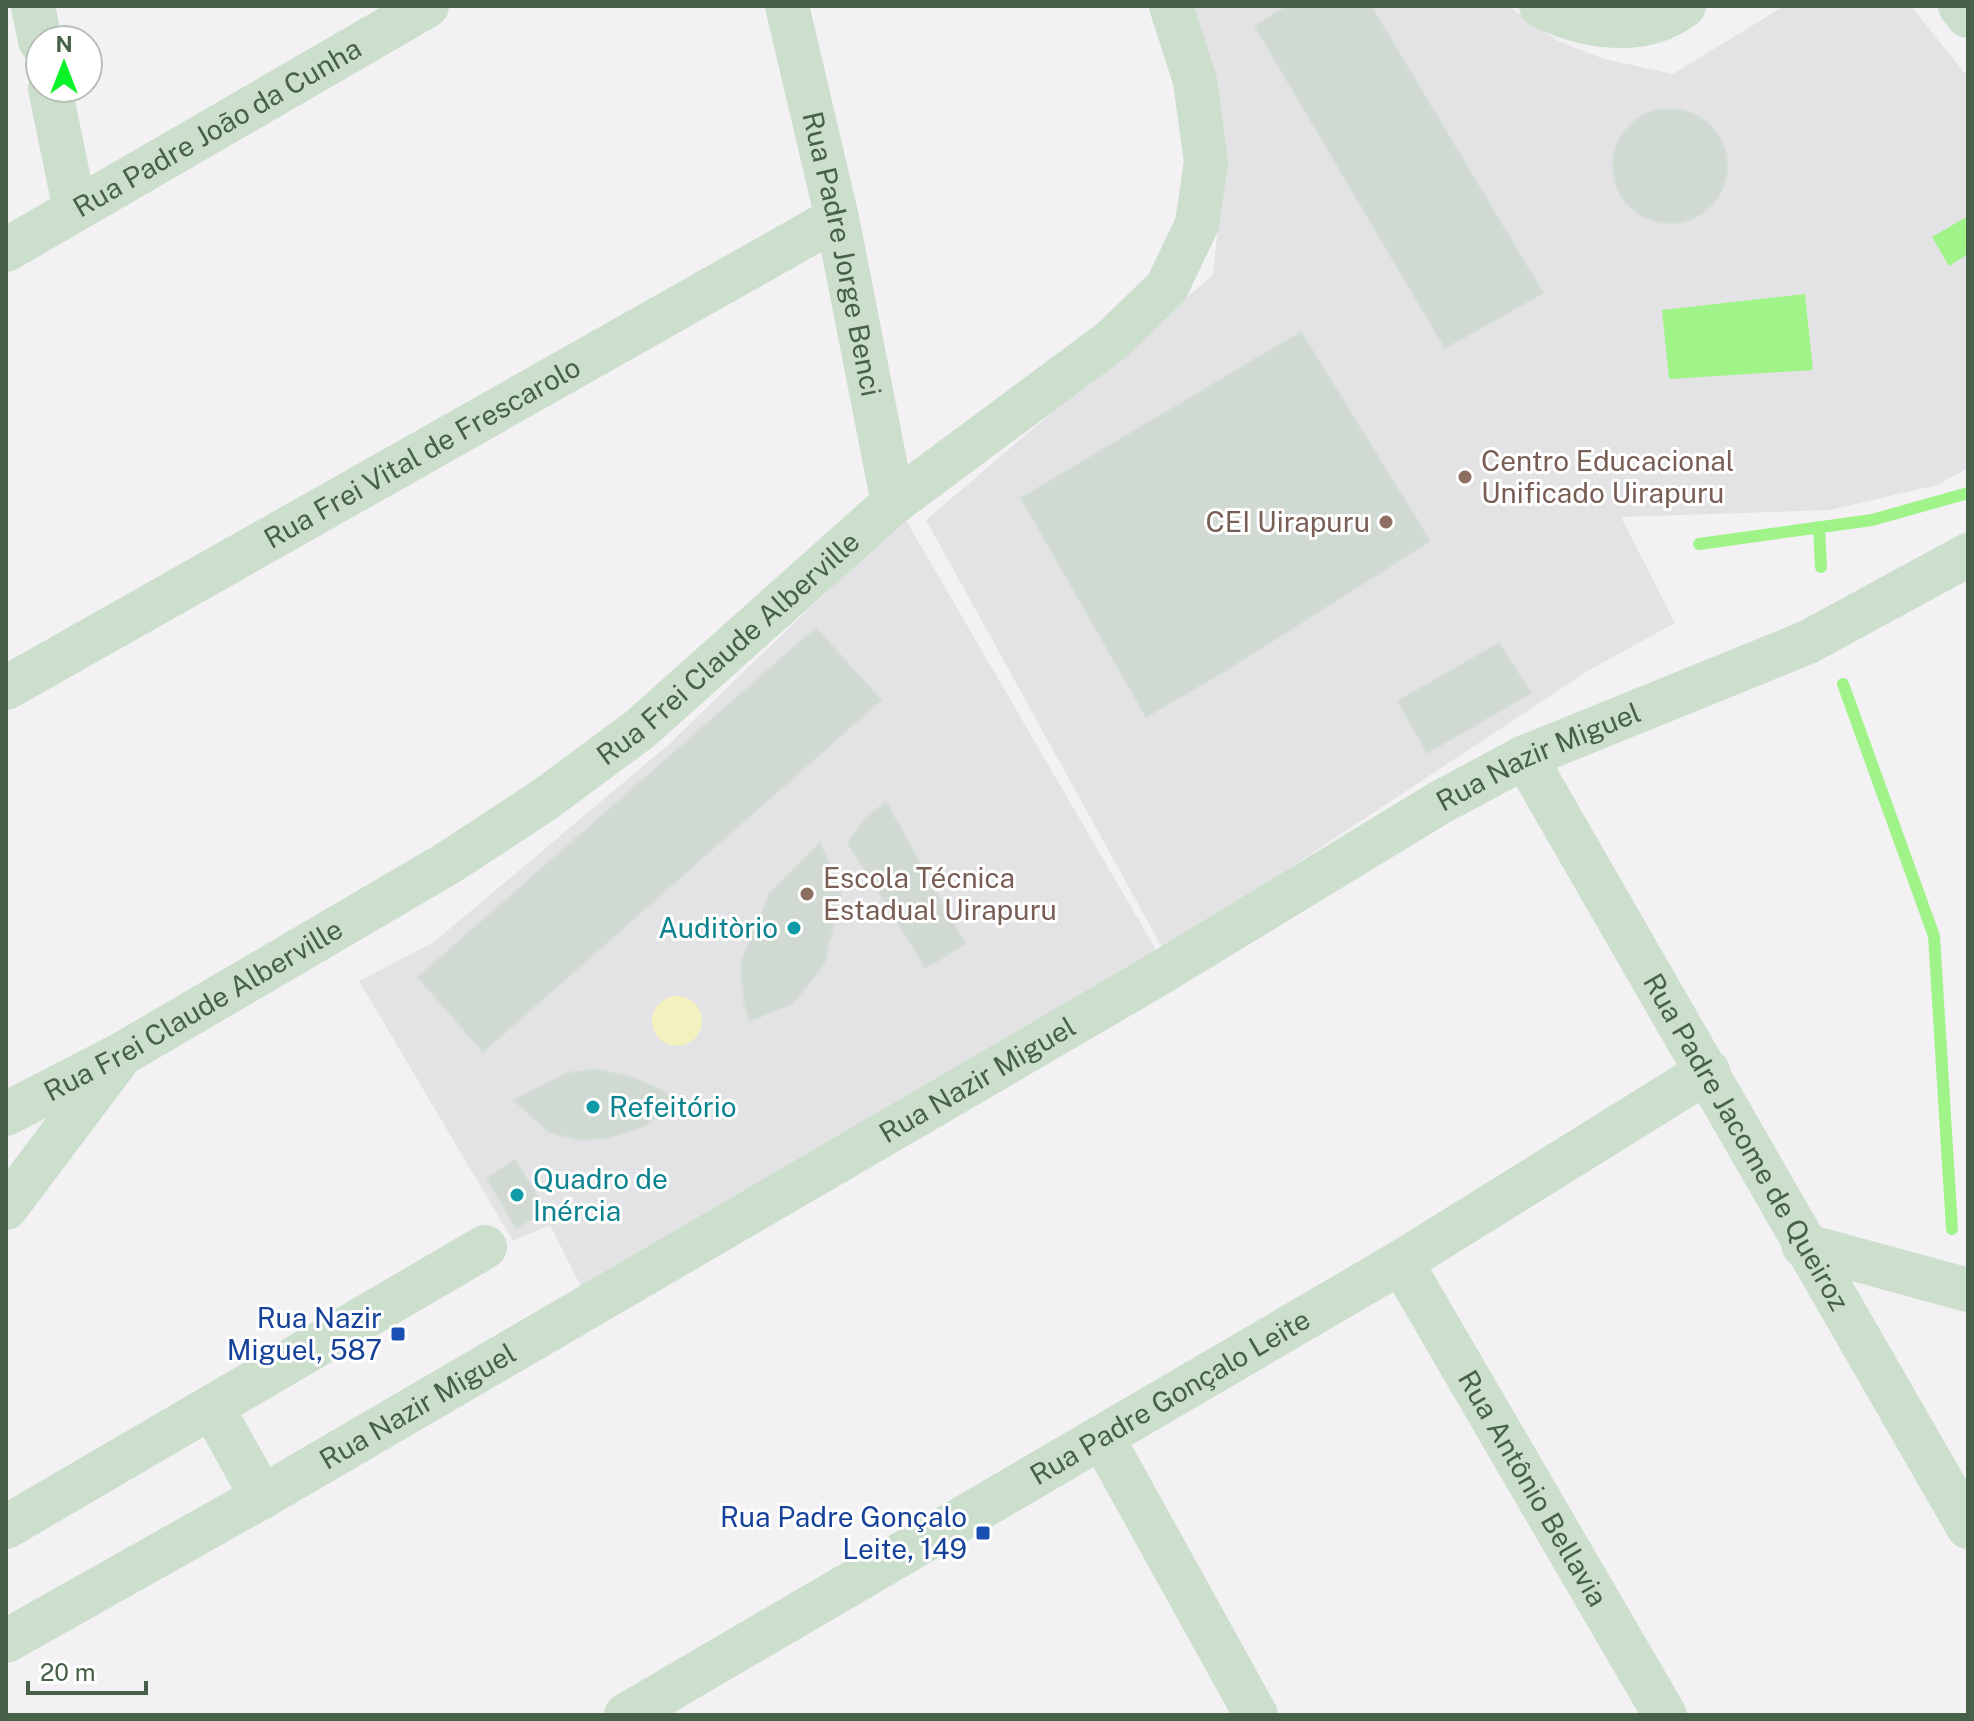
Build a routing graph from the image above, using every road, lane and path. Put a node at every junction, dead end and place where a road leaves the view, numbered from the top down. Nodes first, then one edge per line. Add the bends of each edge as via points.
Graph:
1 (787, 6) edge
2 (1171, 6) edge
3 (1541, 6) edge
4 (1684, 6) edge
5 (1960, 6) edge
6 (420, 8) edge
7 (1968, 16) edge
8 (53, 104) edge
9 (75, 210) junction
10 (837, 218) junction
11 (6, 250) edge
12 (893, 503) junction
13 (1968, 555) edge
14 (6, 688) edge
15 (1525, 757) junction
16 (122, 1054) junction
17 (1708, 1071) junction
18 (6, 1114) edge
19 (6, 1208) edge
20 (1803, 1245) junction
21 (485, 1247) dead end
22 (1401, 1262) junction
23 (1968, 1290) edge
24 (212, 1407) junction
25 (1102, 1437) junction
26 (262, 1497) junction
27 (6, 1527) edge
28 (1968, 1527) edge
29 (6, 1641) edge
30 (626, 1715) edge
31 (1256, 1715) edge
32 (1665, 1715) edge

1 - 10 street, Rua Padre Jorge Benci
2 - 12 street, Rua Frei Claude Alberville via 1195,81 1206,162 1197,224 1167,287 1111,341
3 - 4 street via 1570,20 1608,27 1642,24
5 - 7 street
6 - 9 street, Rua Padre João da Cunha
8 - 9 street
9 - 11 street, Rua Padre João da Cunha
10 - 12 street, Rua Padre Jorge Benci
10 - 14 street, Rua Frei Vital de Frescarolo
12 - 16 street, Rua Frei Claude Alberville via 640,729 544,800 448,863
13 - 15 street, Rua Nazir Miguel via 1808,642
15 - 17 street, Rua Padre Jacome de Queiroz
15 - 26 street, Rua Nazir Miguel
16 - 18 street, Rua Frei Claude Alberville
16 - 19 street
17 - 20 street, Rua Padre Jacome de Queiroz
17 - 22 street, Rua Padre Gonçalo Leite
20 - 23 street
20 - 28 street, Rua Padre Jacome de Queiroz
21 - 24 street
22 - 25 street, Rua Padre Gonçalo Leite
22 - 32 street, Rua Antônio Bellavia
24 - 26 street
24 - 27 street
25 - 30 street, Rua Padre Gonçalo Leite
25 - 31 street
26 - 29 street, Rua Nazir Miguel

